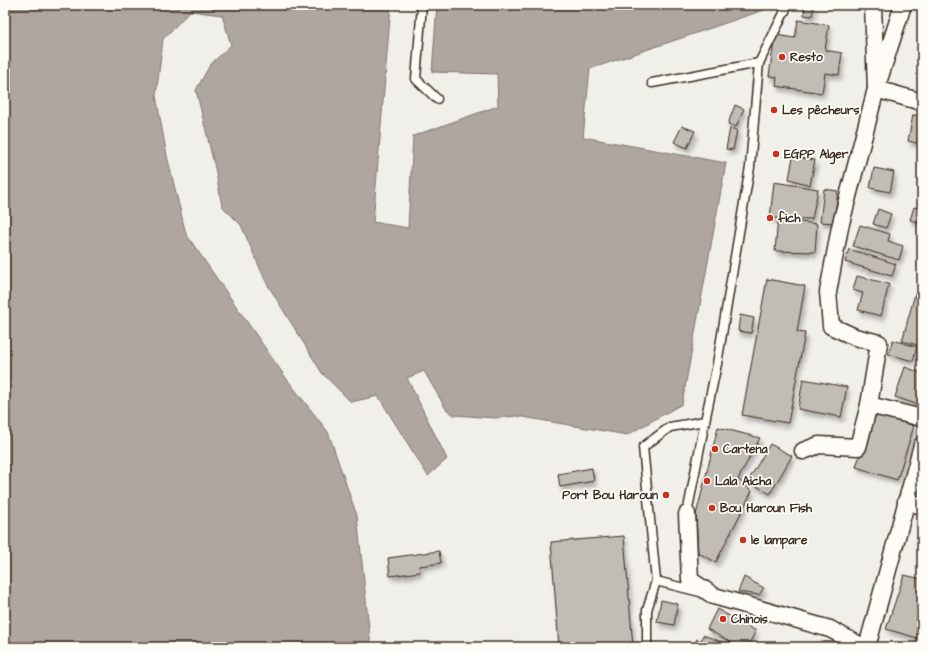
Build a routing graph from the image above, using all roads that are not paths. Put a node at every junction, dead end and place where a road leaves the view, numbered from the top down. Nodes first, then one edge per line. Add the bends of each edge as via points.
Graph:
1 (422, 5) edge
2 (788, 5) edge
3 (873, 5) edge
4 (903, 5) edge
5 (759, 63) junction
6 (652, 83) dead end
7 (876, 89) junction
8 (437, 98) dead end
9 (922, 102) edge
10 (869, 405) junction
11 (922, 418) edge
12 (705, 421) junction
13 (922, 445) edge
14 (803, 451) dead end
15 (906, 501) junction
16 (922, 506) edge
17 (687, 514) joint
18 (656, 581) junction
19 (714, 596) junction
20 (859, 646) edge
21 (647, 647) edge

1 - 8 lane via 416,79
2 - 5 lane
3 - 7 street
4 - 7 street
5 - 6 lane
5 - 12 lane via 750,167
7 - 9 street
7 - 10 street via 840,227 828,292 831,326 879,344
10 - 11 street
10 - 14 street via 858,447 819,445
12 - 17 lane
12 - 18 lane via 670,427 643,447
13 - 15 street
15 - 16 street
15 - 20 street
17 - 19 street via 690,580
18 - 19 lane
18 - 21 lane via 647,610
19 - 20 street via 830,629

